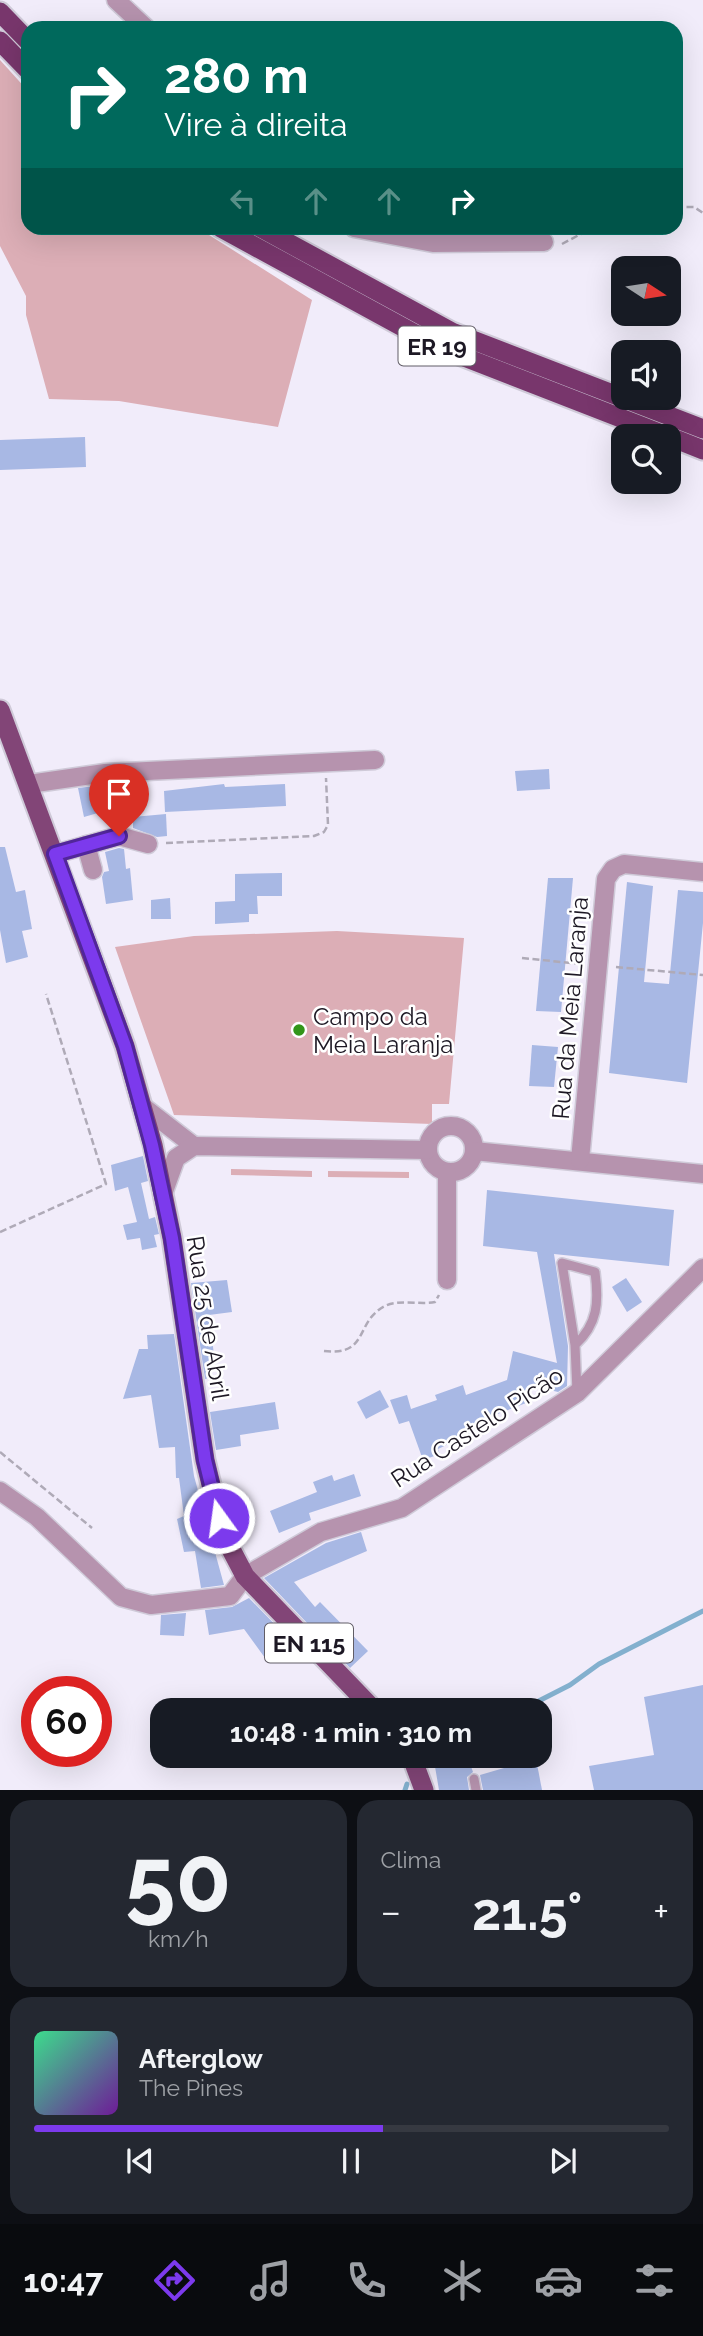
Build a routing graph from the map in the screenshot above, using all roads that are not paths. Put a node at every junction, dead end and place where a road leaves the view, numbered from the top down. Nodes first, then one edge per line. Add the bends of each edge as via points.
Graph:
1 (116, 0) edge
2 (0, 12) edge
3 (138, 21) edge
4 (21, 34) edge
5 (0, 41) edge
6 (21, 63) edge
7 (234, 235) edge
8 (274, 235) edge
9 (391, 235) edge
10 (544, 242) road end
11 (637, 424) edge
12 (703, 429) edge
13 (681, 441) edge
14 (703, 450) edge
15 (0, 710) edge
16 (375, 760) dead end
17 (29, 784) junction
18 (148, 844) road end
19 (86, 845) junction
20 (55, 854) junction
21 (93, 870) dead end
22 (703, 872) edge
23 (141, 1105) junction
24 (190, 1143) junction
25 (152, 1145) junction
26 (427, 1150) junction
27 (474, 1151) junction
28 (176, 1158) junction
29 (580, 1160) junction
30 (447, 1172) junction
31 (703, 1174) edge
32 (163, 1195) junction
33 (703, 1268) edge
34 (447, 1280) road end
35 (575, 1345) junction
36 (577, 1393) junction
37 (0, 1490) edge
38 (245, 1576) junction
39 (362, 1698) edge
40 (416, 1768) edge
41 (474, 1779) dead end
42 (424, 1790) edge
43 (476, 1790) edge

1 - 3 street
2 - 4 highway
5 - 6 highway
7 - 11 highway, ER 19 via 442,348
8 - 12 highway, ER 19 via 452,332
9 - 10 street via 433,243
13 - 14 highway, ER 19
15 - 17 main road, Rua 25 de Abril / EN 115
16 - 17 street via 105,773
17 - 20 main road, Rua 25 de Abril / EN 115
18 - 19 street via 119,836
19 - 20 street
19 - 21 street
20 - 23 main road, Rua 25 de Abril / EN 115 via 125,1046
22 - 29 street, Rua da Meia Laranja via 624,864 606,879
23 - 24 street
23 - 25 main road, Rua 25 de Abril / EN 115
24 - 25 street via 160,1140
24 - 26 street
24 - 28 street
25 - 28 street
25 - 32 main road, Rua 25 de Abril / EN 115
26 - 27 street via 434,1132 449,1126 471,1137
26 - 30 street via 433,1164
27 - 29 street
27 - 30 street via 465,1168
28 - 32 street
29 - 31 street
30 - 34 street
32 - 38 main road, Rua 25 de Abril / EN 115 via 207,1471 223,1534
33 - 36 street, Rua Castelo Picão
35 - 35 lane via 573,1336 562,1263 595,1272 599,1301 590,1332
35 - 36 lane
36 - 38 street, Rua Castelo Picão via 402,1508 321,1532
37 - 38 street, Rua Castelo Picão via 37,1517 121,1597 151,1605 230,1596
38 - 39 main road, EN 115
40 - 42 main road
41 - 43 lane

